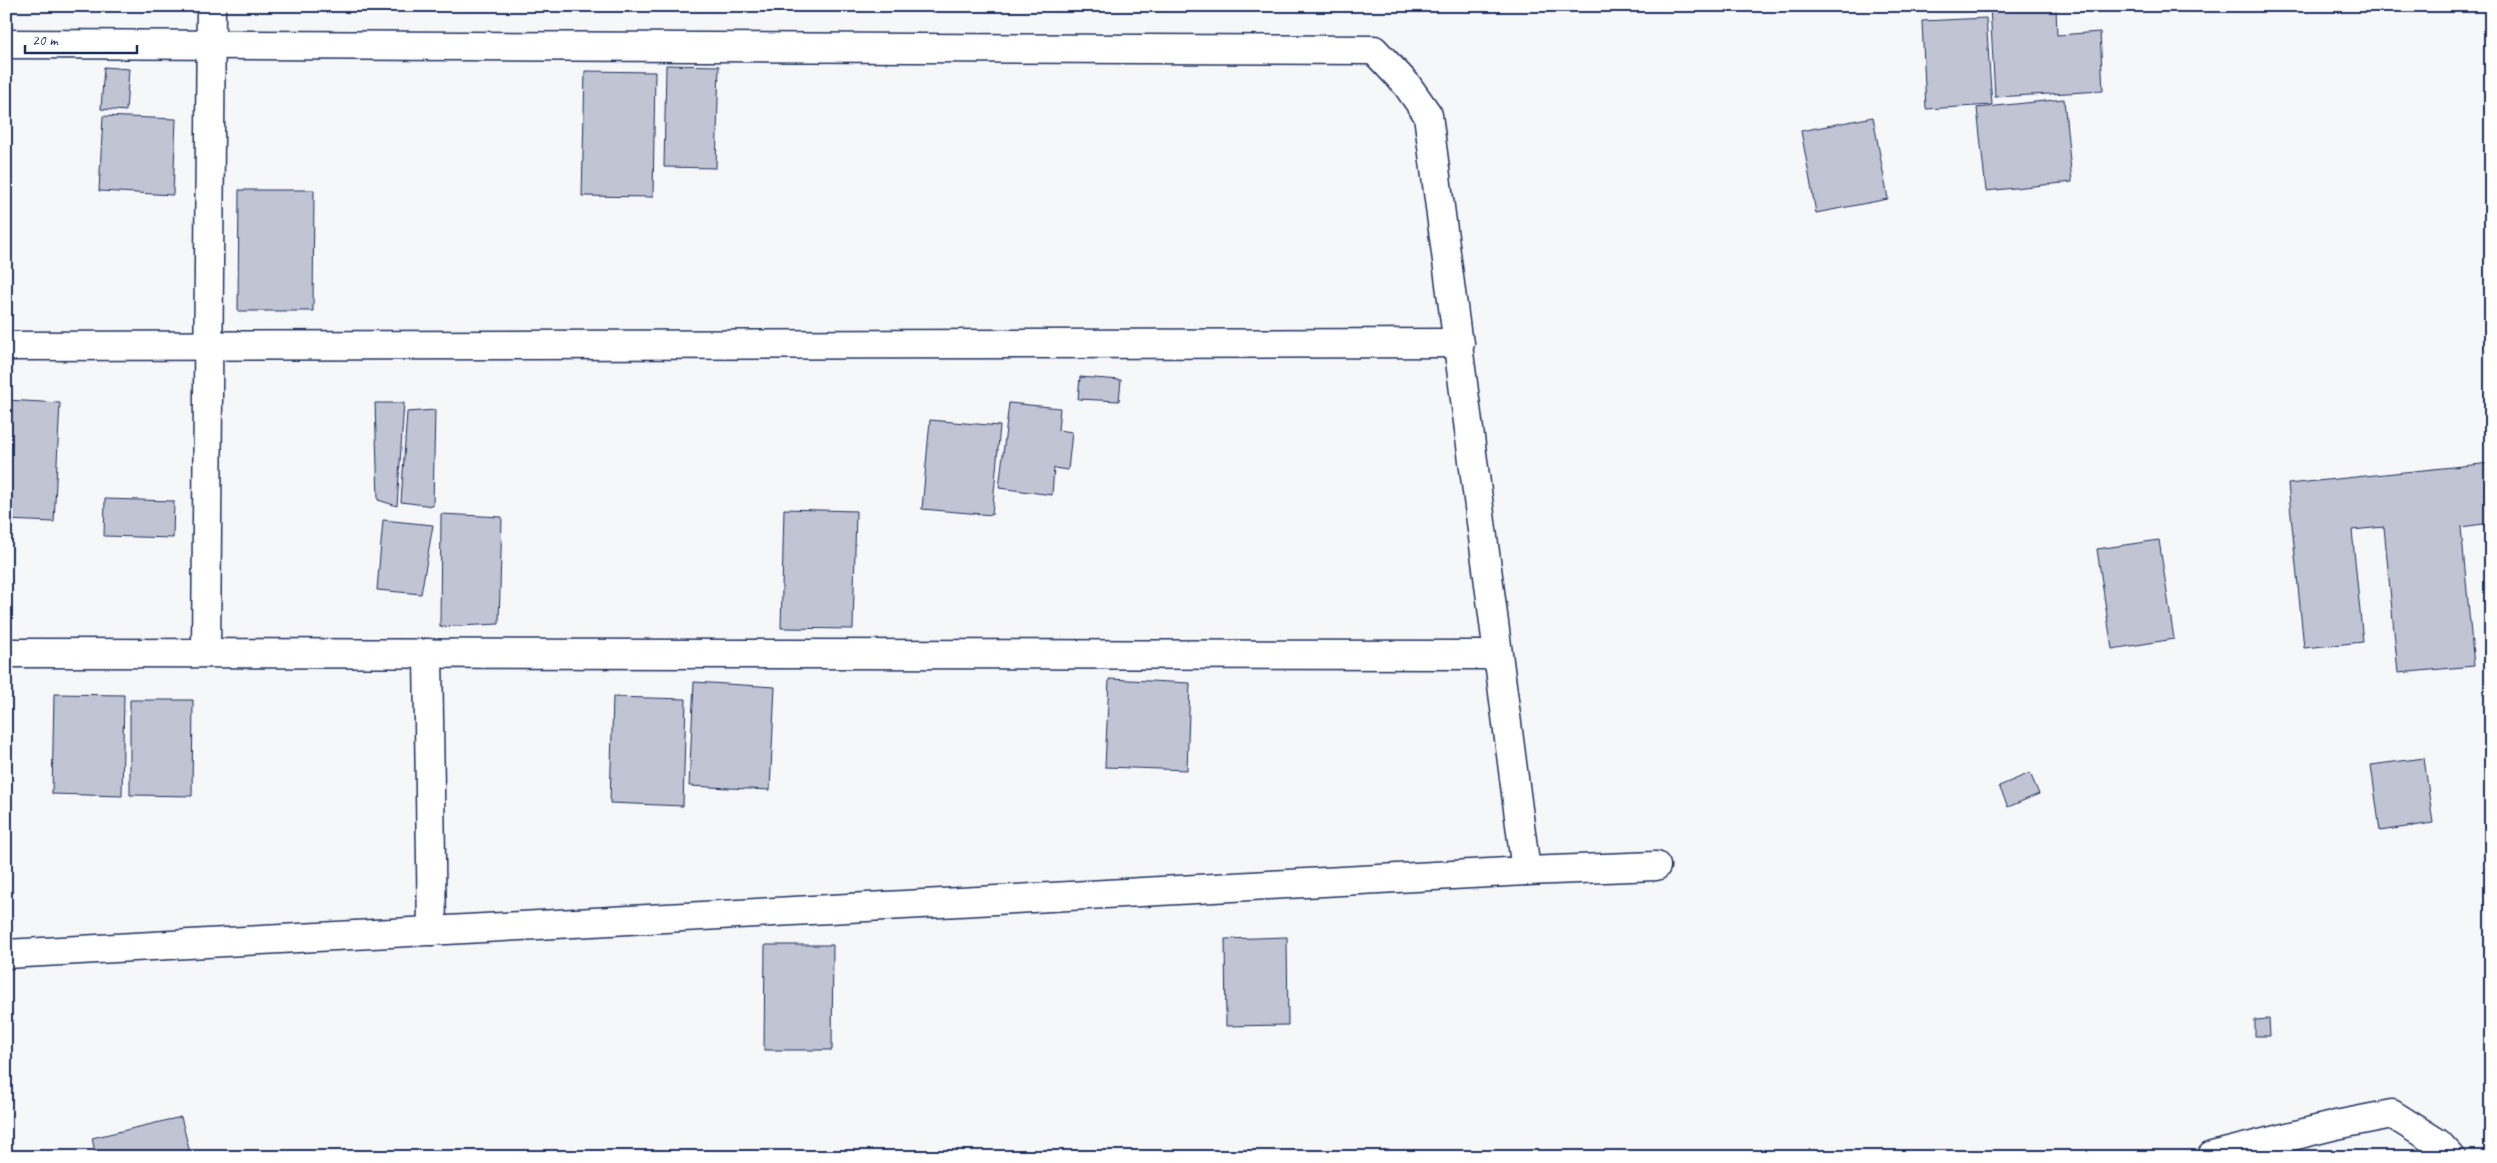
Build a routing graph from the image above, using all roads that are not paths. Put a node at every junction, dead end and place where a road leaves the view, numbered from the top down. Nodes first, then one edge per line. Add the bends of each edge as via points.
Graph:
1 (211, 6) edge
2 (6, 44) edge
3 (211, 45) junction
4 (1460, 343) junction
5 (208, 345) junction
6 (6, 346) edge
7 (6, 653) edge
8 (206, 653) junction
9 (428, 653) junction
10 (1497, 655) junction
11 (1656, 866) dead end
12 (1526, 871) junction
13 (432, 931) junction
14 (6, 954) edge
15 (2212, 1156) edge
16 (2451, 1157) edge

1 - 3 street
2 - 3 street
3 - 4 street via 1374,50 1407,85 1428,114
3 - 5 street
4 - 5 street
4 - 10 street
5 - 6 street
5 - 8 street
7 - 8 street
8 - 9 street
9 - 10 street
9 - 13 street
10 - 12 street
11 - 12 street
12 - 13 street
13 - 14 street
15 - 16 street via 2392,1114 2438,1143

